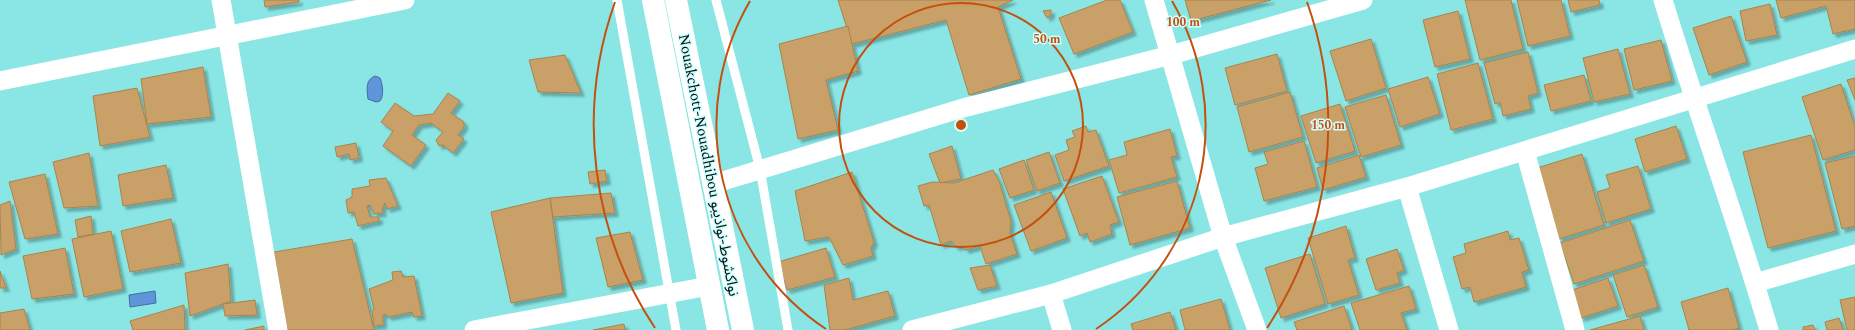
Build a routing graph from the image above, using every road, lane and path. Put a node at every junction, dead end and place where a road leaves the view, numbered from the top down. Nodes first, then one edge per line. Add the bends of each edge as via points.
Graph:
1 (221, 0) edge
2 (405, 0) edge
3 (617, 0) edge
4 (654, 0) edge
5 (676, 0) edge
6 (716, 0) edge
7 (1154, 0) edge
8 (1363, 0) edge
9 (1663, 0) edge
10 (353, 5) edge
11 (228, 36) junction
12 (1855, 49) edge
13 (1171, 55) junction
14 (0, 81) edge
15 (1693, 98) junction
16 (1525, 151) junction
17 (760, 169) junction
18 (712, 184) junction
19 (1407, 187) junction
20 (1223, 237) junction
21 (1855, 254) edge
22 (1755, 283) junction
23 (709, 286) junction
24 (668, 293) junction
25 (1051, 294) junction
26 (278, 330) edge
27 (474, 330) edge
28 (676, 330) edge
29 (718, 330) edge
30 (743, 330) edge
31 (788, 330) edge
32 (912, 330) edge
33 (1062, 330) edge
34 (1257, 330) edge
35 (1449, 330) edge
36 (1575, 330) edge
37 (1769, 330) edge

1 - 11 street
2 - 10 street
3 - 24 lane
4 - 23 highway, Nouakchott-Nouadhibou نواكشوط-نواذيبو
5 - 18 highway, Nouakchott-Nouadhibou نواكشوط-نواذيبو
6 - 17 lane
7 - 13 street
8 - 13 street
9 - 15 street
10 - 11 street
11 - 14 street
11 - 26 street
12 - 15 street
13 - 17 street via 964,108
13 - 20 street
15 - 16 street
15 - 22 street
16 - 19 street
16 - 36 street
17 - 18 street
17 - 31 lane
18 - 30 highway, Nouakchott-Nouadhibou نواكشوط-نواذيبو
19 - 20 street
19 - 35 street
20 - 25 street
20 - 34 street
21 - 22 street
22 - 37 street
23 - 24 street
23 - 29 highway, Nouakchott-Nouadhibou نواكشوط-نواذيبو
24 - 27 street
24 - 28 lane
25 - 32 street
25 - 33 street

